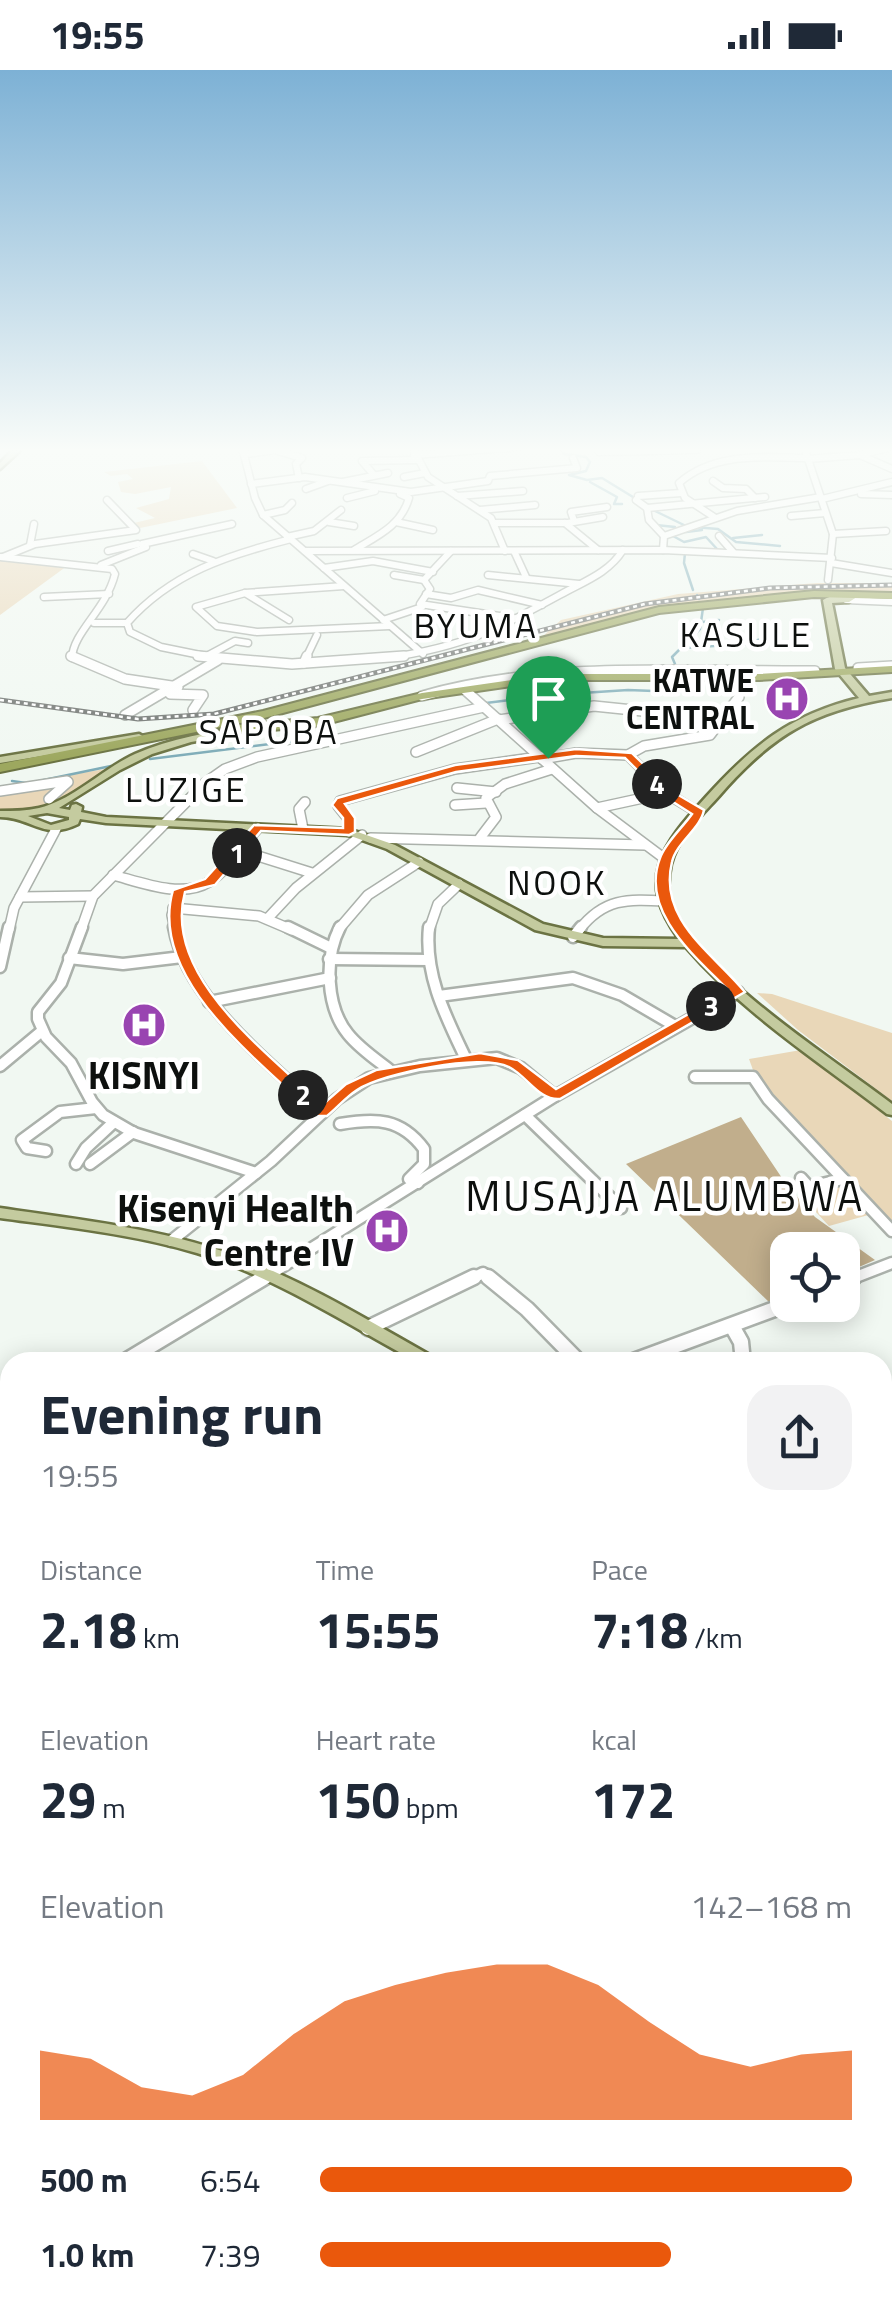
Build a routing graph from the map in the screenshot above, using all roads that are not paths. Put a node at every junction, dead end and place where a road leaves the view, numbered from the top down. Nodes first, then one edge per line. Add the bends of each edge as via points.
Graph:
1 (451, 551) edge
2 (510, 551) edge
3 (136, 552) edge
4 (244, 552) edge
5 (306, 552) edge
6 (622, 552) edge
7 (722, 552) edge
8 (733, 552) joint
9 (746, 552) joint
10 (832, 552) edge
11 (193, 554) dead end
12 (2, 557) edge
13 (832, 560) junction
14 (214, 561) junction
15 (97, 566) junction
16 (324, 568) junction
17 (433, 572) junction
18 (892, 572) edge
19 (488, 575) dead end
20 (394, 576) dead end
21 (526, 577) junction
22 (424, 580) junction
23 (828, 580) dead end
24 (580, 584) junction
25 (344, 586) junction
26 (245, 593) junction
27 (108, 594) junction
28 (426, 594) junction
29 (44, 597) dead end
30 (851, 597) junction
31 (892, 599) edge
32 (542, 605) junction
33 (422, 607) junction
34 (519, 619) junction
35 (290, 620) dead end
36 (94, 623) junction
37 (126, 623) junction
38 (386, 623) junction
39 (316, 635) dead end
40 (248, 643) dead end
41 (423, 654) junction
42 (206, 657) junction
43 (218, 660) junction
44 (304, 663) junction
45 (892, 668) edge
46 (842, 671) junction
47 (805, 673) junction
48 (673, 675) junction
49 (737, 678) junction
50 (482, 684) junction
51 (535, 684) dead end
52 (178, 687) junction
53 (465, 690) junction
54 (165, 694) junction
55 (430, 695) junction
56 (892, 695) edge
57 (865, 698) junction
58 (484, 706) junction
59 (192, 710) dead end
60 (560, 710) junction
61 (126, 714) dead end
62 (571, 719) dead end
63 (720, 719) junction
64 (498, 720) junction
65 (250, 728) junction
66 (196, 730) junction
67 (180, 735) junction
68 (149, 740) junction
69 (416, 752) dead end
70 (628, 755) junction
71 (541, 758) junction
72 (0, 760) edge
73 (552, 768) junction
74 (0, 769) edge
75 (94, 784) junction
76 (457, 788) dead end
77 (0, 791) edge
78 (496, 792) junction
79 (666, 793) junction
80 (305, 802) dead end
81 (486, 802) junction
82 (49, 805) junction
83 (456, 806) dead end
84 (597, 808) junction
85 (699, 813) junction
86 (0, 814) edge
87 (17, 815) junction
88 (76, 815) junction
89 (94, 818) junction
90 (167, 823) junction
91 (62, 828) junction
92 (258, 828) junction
93 (304, 830) junction
94 (360, 835) junction
95 (480, 838) junction
96 (645, 845) junction
97 (239, 850) junction
98 (666, 859) junction
99 (419, 862) junction
100 (312, 873) junction
101 (113, 875) junction
102 (458, 884) junction
103 (179, 890) junction
104 (93, 896) junction
105 (20, 897) junction
106 (665, 901) junction
107 (173, 908) junction
108 (268, 918) junction
109 (573, 936) junction
110 (690, 942) junction
111 (329, 953) junction
112 (182, 957) junction
113 (69, 958) junction
114 (429, 960) junction
115 (0, 967) edge
116 (330, 978) junction
117 (738, 992) junction
118 (438, 996) junction
119 (209, 1002) junction
120 (675, 1026) junction
121 (42, 1032) junction
122 (466, 1059) junction
123 (0, 1066) edge
124 (391, 1071) junction
125 (695, 1078) dead end
126 (555, 1096) junction
127 (96, 1108) junction
128 (892, 1111) edge
129 (322, 1113) junction
130 (525, 1115) junction
131 (114, 1122) junction
132 (340, 1124) dead end
133 (133, 1132) junction
134 (46, 1151) dead end
135 (76, 1164) dead end
136 (90, 1164) dead end
137 (256, 1174) junction
138 (801, 1178) dead end
139 (842, 1179) junction
140 (418, 1183) junction
141 (622, 1208) dead end
142 (0, 1213) edge
143 (892, 1231) edge
144 (171, 1241) junction
145 (892, 1262) edge
146 (270, 1275) junction
147 (860, 1275) edge
148 (770, 1311) edge
149 (372, 1326) junction
150 (732, 1326) junction
151 (141, 1352) edge
152 (414, 1352) edge
153 (569, 1352) edge
154 (659, 1352) edge
155 (743, 1352) edge

1 - 17 street
2 - 21 street
3 - 15 street
4 - 14 street
5 - 16 street
6 - 24 street
7 - 8 street
8 - 9 street
9 - 13 street
10 - 13 street
11 - 14 street
12 - 15 street
13 - 18 street
13 - 23 street
14 - 37 street via 162,586
15 - 27 street via 114,571
16 - 17 street via 373,561
16 - 25 street
17 - 22 street
19 - 21 street
20 - 22 street
21 - 24 street
22 - 28 street
24 - 32 street
25 - 26 street
25 - 38 street
26 - 35 street
26 - 38 street via 196,607 217,626 236,630 313,632
27 - 29 street
27 - 36 street
28 - 32 street via 455,598 478,590
28 - 33 street
30 - 31 highway
30 - 46 main road via 827,600
30 - 66 highway via 659,610
32 - 34 street
33 - 34 street
33 - 38 street
34 - 41 street
36 - 37 street
36 - 52 street via 74,639 72,660 125,680
37 - 42 street via 136,636
38 - 41 street
39 - 44 street
40 - 42 street via 236,640
41 - 44 street
42 - 43 street
43 - 44 street
43 - 52 street
45 - 46 highway
46 - 47 highway
46 - 57 main road
47 - 48 street
47 - 49 highway
48 - 49 highway
48 - 50 highway
49 - 63 street via 739,697
50 - 53 highway
50 - 55 street
51 - 60 street
52 - 54 street
53 - 55 highway
53 - 58 street
54 - 59 street via 203,695
54 - 61 street
55 - 65 highway via 318,722
56 - 57 main road
57 - 85 main road via 826,707 774,738 740,764
58 - 64 street
58 - 90 street via 246,760 216,774
60 - 62 street
60 - 63 street via 605,706
60 - 64 street
63 - 70 street via 710,735
64 - 69 street via 463,728 449,741
64 - 71 street
65 - 67 highway
65 - 75 main road via 158,748
66 - 68 highway
66 - 72 main road
67 - 68 highway
67 - 74 main road
68 - 74 highway
70 - 71 street
70 - 79 street
71 - 73 street
71 - 94 street via 455,769 341,801
73 - 78 street
73 - 84 street
75 - 82 main road
75 - 88 main road
76 - 78 street
77 - 82 street via 67,782
78 - 81 street
79 - 84 street
79 - 85 street
80 - 93 street
81 - 83 street
81 - 95 street via 496,817
82 - 87 main road
82 - 88 main road
84 - 96 street
85 - 98 main road
86 - 87 main road
87 - 91 main road via 39,827
88 - 89 main road
88 - 91 main road
89 - 90 main road
89 - 91 main road
90 - 92 main road
90 - 101 street
91 - 105 street
92 - 93 main road
92 - 97 street
93 - 94 main road
94 - 95 street
94 - 99 main road
94 - 100 street
95 - 96 street
96 - 98 street
97 - 100 street
97 - 103 street via 210,882
98 - 106 main road
99 - 102 main road
99 - 111 street via 347,914
100 - 108 street
101 - 103 street
101 - 104 street
102 - 109 main road via 518,918
102 - 114 street via 434,912
103 - 107 street
104 - 105 street
104 - 113 street
105 - 115 street
106 - 109 street via 611,898
106 - 110 main road
107 - 108 street
107 - 112 street
108 - 111 street
109 - 110 main road via 645,945
110 - 117 main road
111 - 114 street
111 - 116 street
112 - 113 street via 123,964
112 - 119 street
113 - 121 street via 61,983 38,1012
114 - 118 street
116 - 119 street
116 - 124 street via 339,1024
117 - 120 street
117 - 128 main road
118 - 120 street via 573,978 622,995
118 - 122 street
119 - 129 street
120 - 126 street
121 - 123 street
121 - 127 street via 69,1060
122 - 124 street
122 - 126 street via 513,1063
124 - 129 street via 352,1087
125 - 139 street via 753,1076
126 - 130 street
127 - 131 street
127 - 134 street via 60,1112 22,1140 27,1148
129 - 137 street
130 - 140 street
130 - 141 street
131 - 133 street
131 - 135 street
132 - 140 street via 376,1117 399,1122 424,1148 424,1164 409,1179
133 - 136 street
133 - 137 street
137 - 144 street
138 - 139 street via 809,1187
139 - 143 street
140 - 146 street
142 - 144 main road
144 - 146 main road
145 - 147 street
146 - 149 main road
146 - 151 street
148 - 150 street
149 - 152 main road
149 - 153 street via 483,1274
150 - 154 street
150 - 155 street

